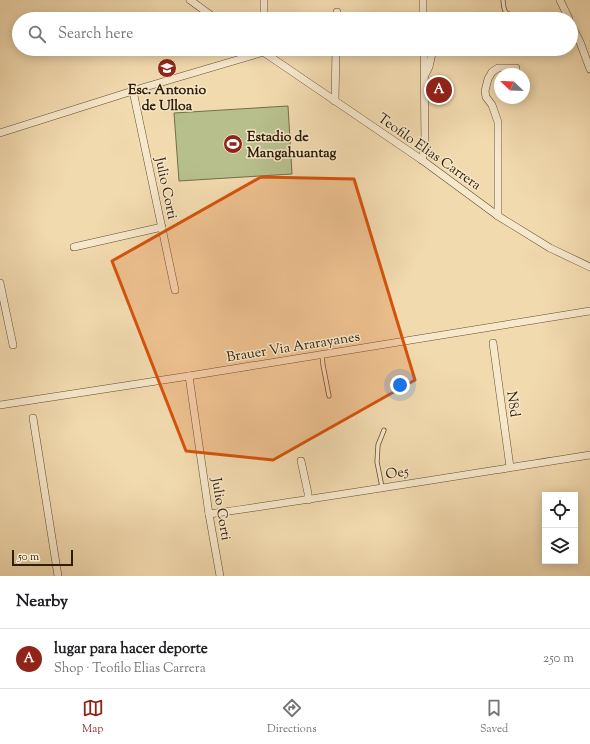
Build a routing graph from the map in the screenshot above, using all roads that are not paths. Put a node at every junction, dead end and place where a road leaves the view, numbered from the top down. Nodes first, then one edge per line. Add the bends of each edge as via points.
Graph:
1 (190, 0) edge
2 (264, 0) edge
3 (423, 0) edge
4 (503, 0) edge
5 (560, 0) edge
6 (423, 9) joint
7 (206, 12) edge
8 (264, 12) edge
9 (425, 12) edge
10 (505, 12) edge
11 (566, 12) edge
12 (578, 38) edge
13 (580, 42) joint
14 (243, 56) edge
15 (271, 56) edge
16 (336, 56) edge
17 (424, 56) edge
18 (431, 56) edge
19 (590, 69) edge
20 (494, 71) edge
21 (424, 77) junction
22 (133, 91) junction
23 (335, 101) junction
24 (0, 133) edge
25 (422, 160) junction
26 (498, 216) junction
27 (162, 227) junction
28 (74, 247) dead end
29 (590, 267) edge
30 (0, 283) edge
31 (175, 290) dead end
32 (590, 311) edge
33 (493, 343) dead end
34 (13, 345) dead end
35 (322, 354) junction
36 (188, 376) junction
37 (329, 396) dead end
38 (0, 405) edge
39 (33, 418) dead end
40 (384, 430) dead end
41 (590, 455) edge
42 (302, 461) dead end
43 (510, 467) junction
44 (382, 487) junction
45 (308, 500) junction
46 (208, 514) junction
47 (58, 576) edge
48 (220, 576) edge

1 - 7 street
2 - 8 street
3 - 6 street
4 - 10 lane
5 - 11 street
6 - 9 street
12 - 13 street
13 - 19 street
14 - 22 street
15 - 23 street, Teofilo Elias Carrera
16 - 23 street
17 - 21 street
18 - 21 street
20 - 26 street via 488,78 485,91 498,122
21 - 25 street via 425,146
22 - 24 street
22 - 27 street, Julio Corti
23 - 25 street, Teofilo Elias Carrera
25 - 26 street, Teofilo Elias Carrera
26 - 29 street, Teofilo Elias Carrera via 550,248
27 - 28 street
27 - 31 street, Julio Corti
30 - 34 street
32 - 35 street, Brauer Via Ararayanes
33 - 43 street, N8d
35 - 36 street, Brauer Via Ararayanes
35 - 37 lane
36 - 38 street, Brauer Via Ararayanes
36 - 46 street, Julio Corti
39 - 47 street
40 - 44 lane via 378,445 377,462
41 - 43 street, Oe5
42 - 45 street
43 - 44 street, Oe5
44 - 45 street, Oe5
45 - 46 street, Oe5
46 - 48 street, Julio Corti

